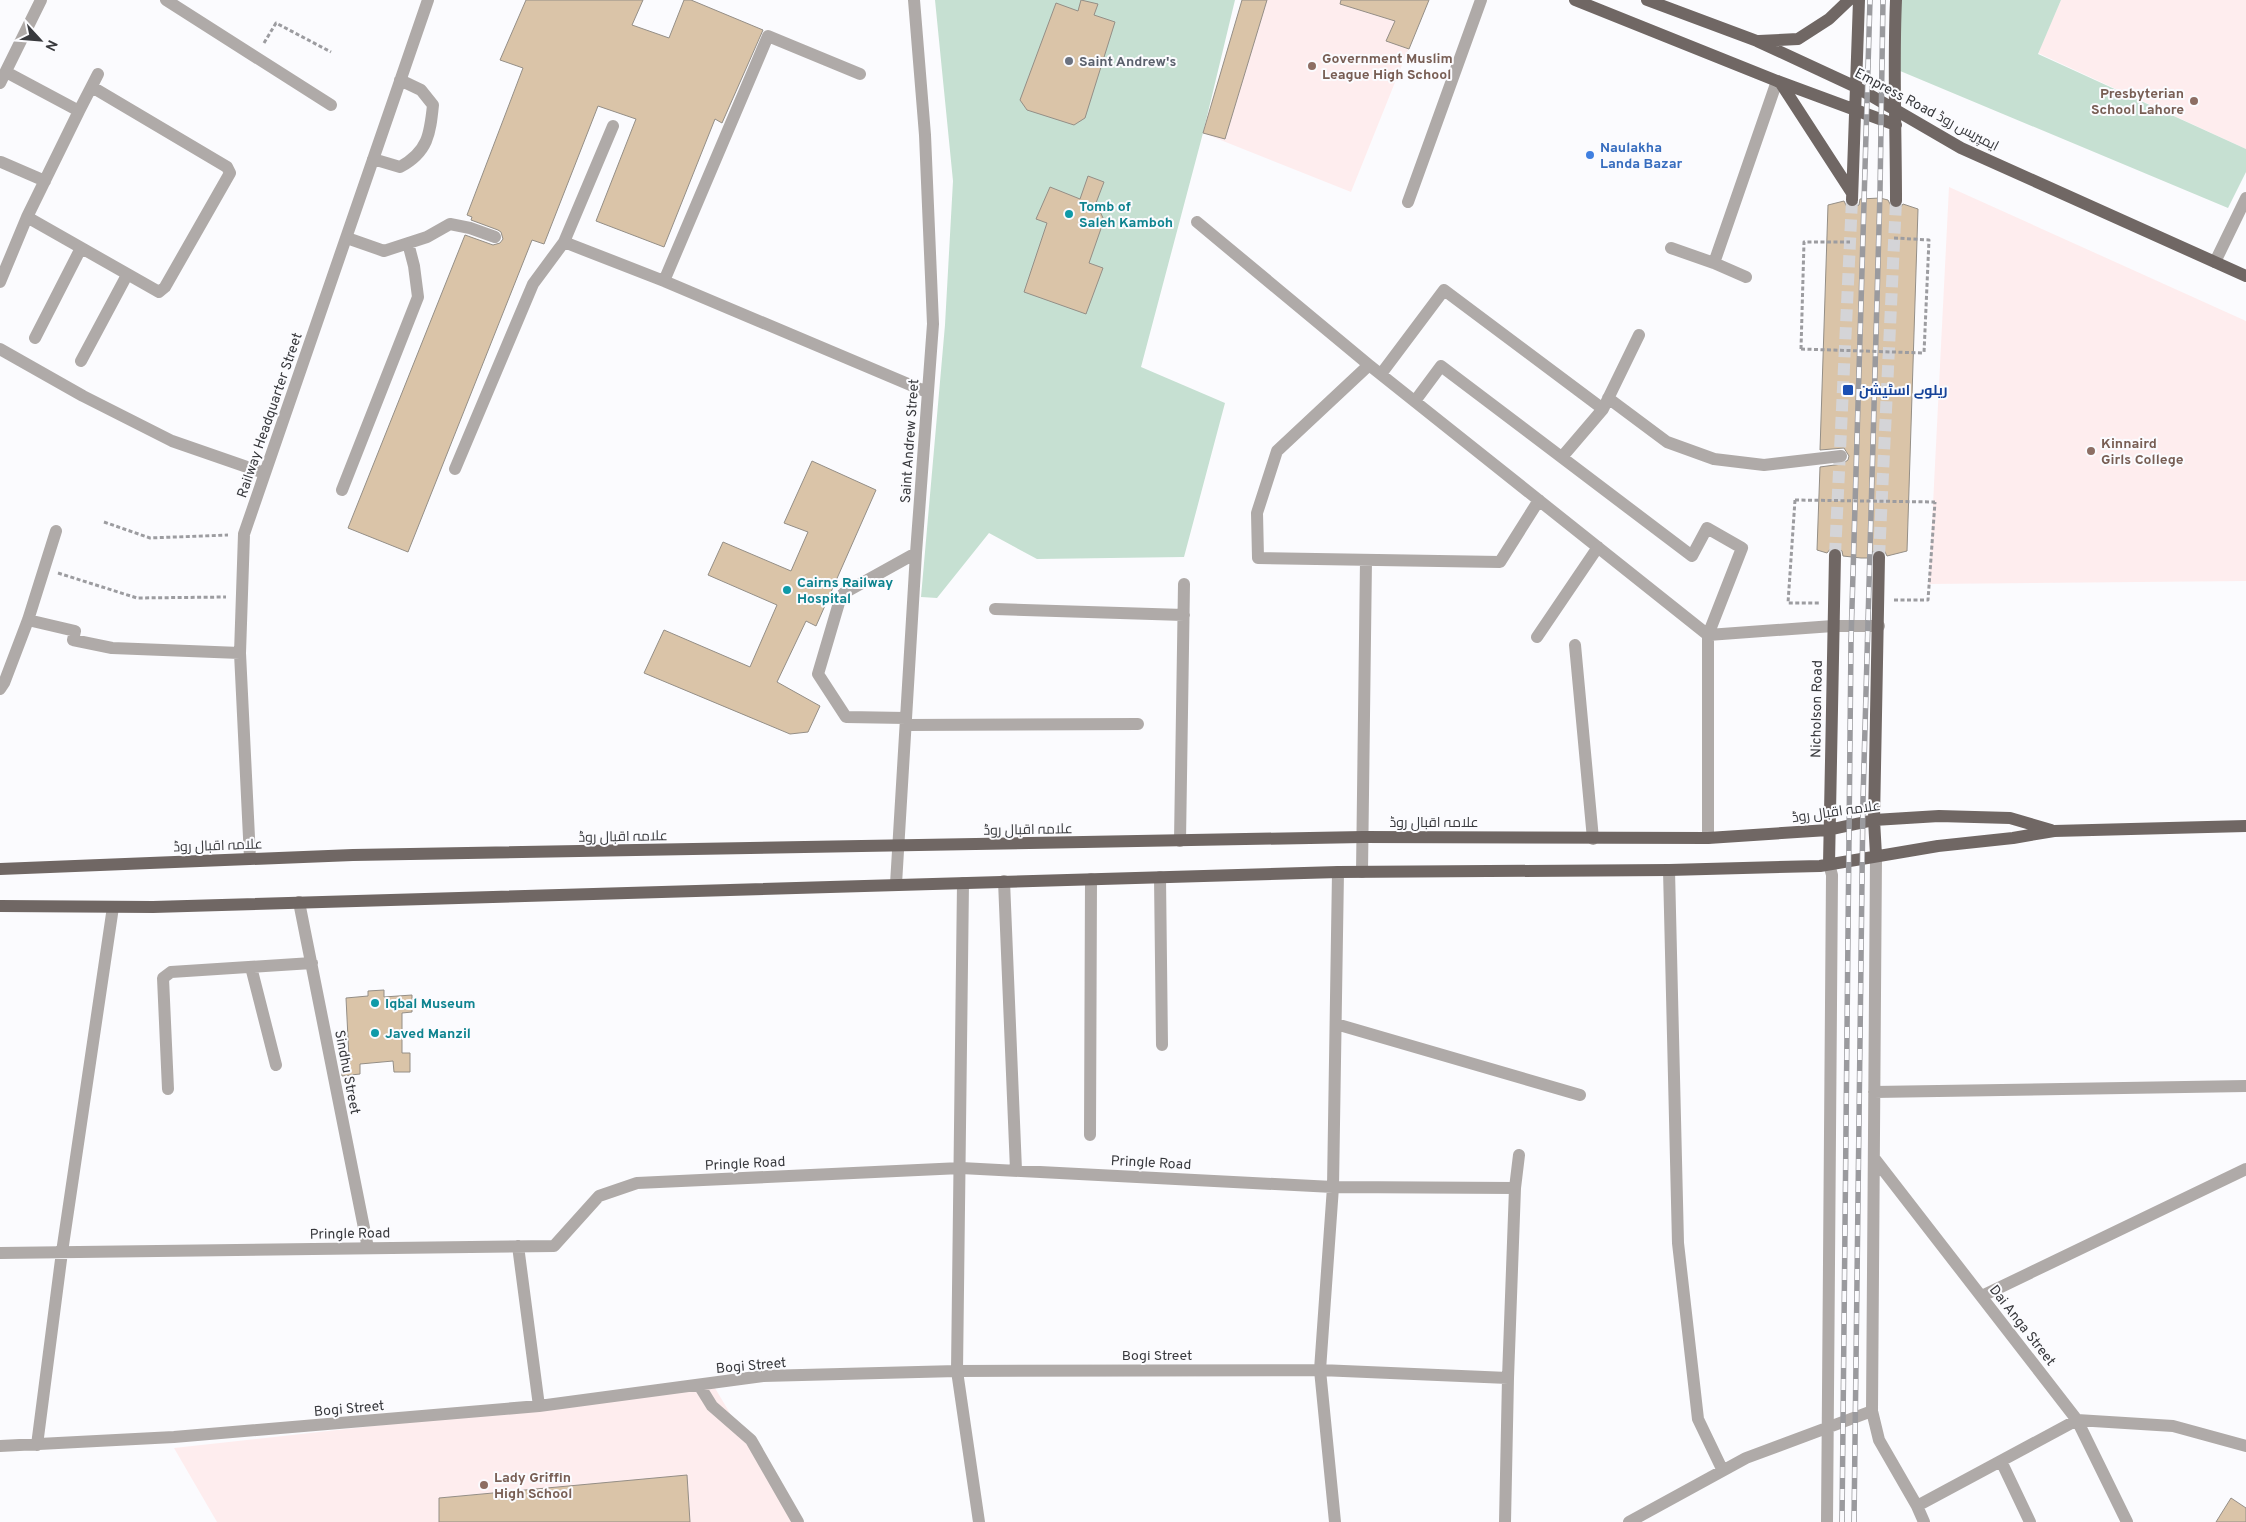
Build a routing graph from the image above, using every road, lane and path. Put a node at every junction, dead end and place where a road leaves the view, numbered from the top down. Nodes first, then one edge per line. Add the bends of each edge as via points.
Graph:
1 (41, 0) edge
2 (166, 0) edge
3 (428, 0) edge
4 (914, 0) edge
5 (1481, 0) edge
6 (1575, 0) edge
7 (1647, 0) edge
8 (1849, 0) edge
9 (1858, 0) edge
10 (1896, 0) edge
11 (1757, 41) junction
12 (331, 52) dead end
13 (255, 57) junction
14 (98, 74) dead end
15 (860, 74) dead end
16 (3, 77) edge
17 (400, 80) junction
18 (1778, 81) junction
19 (92, 87) junction
20 (1856, 87) junction
21 (331, 106) dead end
22 (1894, 108) junction
23 (1854, 110) junction
24 (79, 111) junction
25 (1896, 125) junction
26 (613, 126) dead end
27 (373, 159) junction
28 (2, 162) dead end
29 (45, 181) junction
30 (2246, 198) edge
31 (1408, 202) dead end
32 (1896, 202) tunnel mouth
33 (27, 217) junction
34 (1197, 222) dead end
35 (495, 237) dead end
36 (346, 238) junction
37 (1894, 238) dead end
38 (564, 242) junction
39 (1850, 242) dead end
40 (408, 243) junction
41 (81, 248) junction
42 (1671, 248) dead end
43 (2215, 262) junction
44 (1714, 263) junction
45 (127, 275) junction
46 (2246, 276) edge
47 (1746, 277) dead end
48 (664, 281) junction
49 (0, 282) edge
50 (1639, 335) dead end
51 (35, 338) dead end
52 (0, 349) edge
53 (80, 361) dead end
54 (1369, 365) junction
55 (1380, 374) junction
56 (927, 392) junction
57 (1415, 401) junction
58 (1606, 404) junction
59 (1841, 456) dead end
60 (1562, 458) junction
61 (455, 469) dead end
62 (264, 473) junction
63 (342, 490) dead end
64 (1539, 500) junction
65 (104, 522) dead end
66 (56, 530) dead end
67 (244, 534) junction
68 (1598, 547) junction
69 (916, 553) junction
70 (1836, 555) tunnel mouth
71 (1879, 557) tunnel mouth
72 (1366, 560) junction
73 (43, 568) junction
74 (1184, 584) dead end
75 (241, 596) junction
76 (1879, 600) junction
77 (1834, 602) junction
78 (995, 610) dead end
79 (1184, 615) junction
80 (28, 620) junction
81 (1833, 626) junction
82 (1879, 626) junction
83 (1708, 635) junction
84 (1537, 637) dead end
85 (1575, 645) dead end
86 (240, 653) junction
87 (0, 689) edge
88 (906, 722) junction
89 (1138, 724) dead end
90 (1874, 820) junction
91 (2246, 826) edge
92 (1828, 830) junction
93 (2054, 831) junction
94 (1363, 838) junction
95 (1708, 838) junction
96 (1593, 839) junction
97 (1180, 841) junction
98 (898, 846) junction
99 (1876, 855) junction
100 (250, 858) junction
101 (1829, 864) junction
102 (0, 869) edge
103 (1669, 870) junction
104 (1338, 872) junction
105 (1362, 872) junction
106 (1160, 877) junction
107 (1091, 879) junction
108 (1004, 881) junction
109 (963, 883) junction
110 (896, 884) junction
111 (299, 902) junction
112 (0, 906) edge
113 (113, 907) junction
114 (312, 963) junction
115 (251, 967) junction
116 (1336, 1024) junction
117 (1162, 1045) dead end
118 (276, 1065) dead end
119 (2246, 1086) edge
120 (168, 1089) dead end
121 (1874, 1092) junction
122 (1580, 1095) dead end
123 (1090, 1135) dead end
124 (1519, 1155) dead end
125 (1874, 1158) junction
126 (961, 1168) junction
127 (2246, 1169) edge
128 (1016, 1170) junction
129 (1333, 1187) junction
130 (1515, 1188) junction
131 (518, 1246) junction
132 (368, 1248) junction
133 (62, 1252) junction
134 (0, 1253) edge
135 (1982, 1296) junction
136 (1320, 1370) junction
137 (957, 1371) junction
138 (1508, 1378) junction
139 (699, 1385) junction
140 (539, 1406) junction
141 (1872, 1411) junction
142 (2077, 1420) junction
143 (1828, 1427) junction
144 (37, 1445) junction
145 (0, 1446) edge
146 (2246, 1446) edge
147 (2001, 1461) junction
148 (1722, 1469) junction
149 (1917, 1506) junction
150 (798, 1522) edge
151 (979, 1522) edge
152 (1335, 1522) edge
153 (1500, 1522) edge
154 (1628, 1522) edge
155 (1827, 1522) edge
156 (1924, 1522) edge
157 (2030, 1522) edge
158 (2127, 1522) edge

1 - 16 street
2 - 13 street
3 - 17 street, Railway Headquarter Street
4 - 56 street, Saint Andrew Street via 930,220 933,324
5 - 31 street
6 - 18 main road, Empress Road ایمپریس روڈ
7 - 11 main road, Empress Road ایمپریس روڈ
8 - 11 main road via 1829,19 1798,39
9 - 20 main road
10 - 22 main road
11 - 20 main road, Empress Road ایمپریس روڈ
12 - 13 path via 276,23
13 - 21 street
14 - 19 street
15 - 48 street via 768,36
16 - 24 street
17 - 27 street, Railway Headquarter Street
17 - 27 street via 421,90 433,104 430,133 416,158 400,167
18 - 23 main road, Empress Road ایمپریس روڈ
18 - 23 main road via 1852,196
18 - 44 street
19 - 24 street
19 - 45 street via 227,167 230,173 160,292
20 - 22 main road, Empress Road ایمپریس روڈ
20 - 23 main road
22 - 25 main road
22 - 43 main road, Empress Road ایمپریس روڈ via 1961,148
23 - 25 main road, Empress Road ایمپریس روڈ
24 - 29 street
25 - 32 main road
26 - 38 street
27 - 36 street, Railway Headquarter Street
28 - 29 street
29 - 33 street
30 - 43 street
33 - 41 street
33 - 49 street
34 - 54 street
35 - 40 street via 450,224
36 - 40 street via 384,251
36 - 62 street, Railway Headquarter Street
37 - 39 path, bridge via 1929,240 1924,353 1801,349 1804,242
38 - 48 street
38 - 61 street via 533,284
40 - 63 street via 418,298
41 - 45 street
41 - 51 street
42 - 44 street
43 - 46 main road, Empress Road ایمپریس روڈ
44 - 47 street
45 - 53 street
48 - 56 street
50 - 58 street
52 - 62 street via 172,441
54 - 55 street
54 - 72 street via 1277,451 1257,514 1258,558
55 - 57 street
55 - 58 street via 1444,290
56 - 69 street, Saint Andrew Street
57 - 60 street via 1441,366
57 - 64 street
58 - 59 street via 1667,442 1714,459 1764,465
58 - 60 street
60 - 83 street via 1692,556 1707,528 1742,548
62 - 67 street, Railway Headquarter Street
64 - 68 street
64 - 72 street via 1500,562
65 - 67 path via 150,538
66 - 73 street
67 - 75 street, Railway Headquarter Street
68 - 83 street
68 - 84 street
69 - 88 street, Saint Andrew Street
69 - 88 street via 841,596 818,674 846,717
70 - 77 main road, Nicholson Road
71 - 76 main road
72 - 94 street
73 - 75 path via 137,598
73 - 80 street
74 - 79 street
75 - 86 street, Railway Headquarter Street
76 - 77 path, bridge via 1928,600 1935,502 1796,500 1788,603
76 - 82 main road
77 - 81 main road, Nicholson Road
78 - 79 street
79 - 97 street
80 - 86 street via 75,631 73,640 112,648
80 - 87 street
81 - 82 street
81 - 83 street
81 - 92 main road, Nicholson Road
82 - 90 main road
83 - 95 street
85 - 96 street
86 - 100 street, Railway Headquarter Street
88 - 89 street
88 - 98 street, Saint Andrew Street
90 - 92 main road, علامہ اقبال روڈ
90 - 93 main road, علامہ اقبال روڈ via 1939,816 2010,818
90 - 99 main road
91 - 93 main road, علامہ اقبال روڈ
92 - 95 main road, علامہ اقبال روڈ
92 - 101 main road, Nicholson Road
93 - 99 main road, علامہ اقبال روڈ
94 - 96 main road, علامہ اقبال روڈ
94 - 97 main road, علامہ اقبال روڈ
94 - 105 street
95 - 96 main road, علامہ اقبال روڈ
97 - 98 main road, علامہ اقبال روڈ
98 - 100 main road, علامہ اقبال روڈ
98 - 110 street, Saint Andrew Street
99 - 101 main road, علامہ اقبال روڈ
99 - 121 street
100 - 102 main road, علامہ اقبال روڈ
101 - 103 main road, علامہ اقبال روڈ
101 - 143 street via 1832,875
103 - 105 main road, علامہ اقبال روڈ
103 - 148 street via 1678,1243 1698,1419
104 - 105 main road, علامہ اقبال روڈ
104 - 106 main road, علامہ اقبال روڈ
104 - 116 street
106 - 107 main road, علامہ اقبال روڈ
106 - 117 street
107 - 108 main road, علامہ اقبال روڈ
107 - 123 street
108 - 109 main road, علامہ اقبال روڈ
108 - 128 street
109 - 110 main road, علامہ اقبال روڈ
109 - 126 street
110 - 111 main road, علامہ اقبال روڈ
111 - 113 main road, علامہ اقبال روڈ
111 - 114 street, Sindhu Street
112 - 113 main road, علامہ اقبال روڈ
113 - 133 street
114 - 115 street
114 - 132 street, Sindhu Street
115 - 118 street
115 - 120 street via 171,972 163,978
116 - 122 street
116 - 129 street
119 - 121 street
121 - 125 street
124 - 130 street
125 - 135 street, Dai Anga Street
125 - 141 street
126 - 128 street, Pringle Road
126 - 131 street, Pringle Road via 637,1182 598,1196 554,1246
126 - 137 street
127 - 135 street
128 - 129 street, Pringle Road
129 - 130 street, Pringle Road
129 - 136 street
130 - 138 street
131 - 132 street, Pringle Road
131 - 140 street
132 - 133 street, Pringle Road
133 - 134 street, Pringle Road
133 - 144 street
135 - 142 street, Dai Anga Street
136 - 137 street, Bogi Street
136 - 138 street, Bogi Street
136 - 152 street
137 - 139 street, Bogi Street via 763,1376
137 - 151 street
138 - 153 street
139 - 140 street, Bogi Street
139 - 150 street via 712,1406 751,1440
140 - 144 street, Bogi Street via 299,1428
141 - 143 street
141 - 149 street via 1879,1440
142 - 146 street via 2173,1426
142 - 147 street
142 - 158 street, Dai Anga Street
143 - 148 street
143 - 155 street
144 - 145 street, Bogi Street
147 - 149 street
147 - 157 street
148 - 154 street
149 - 156 street

